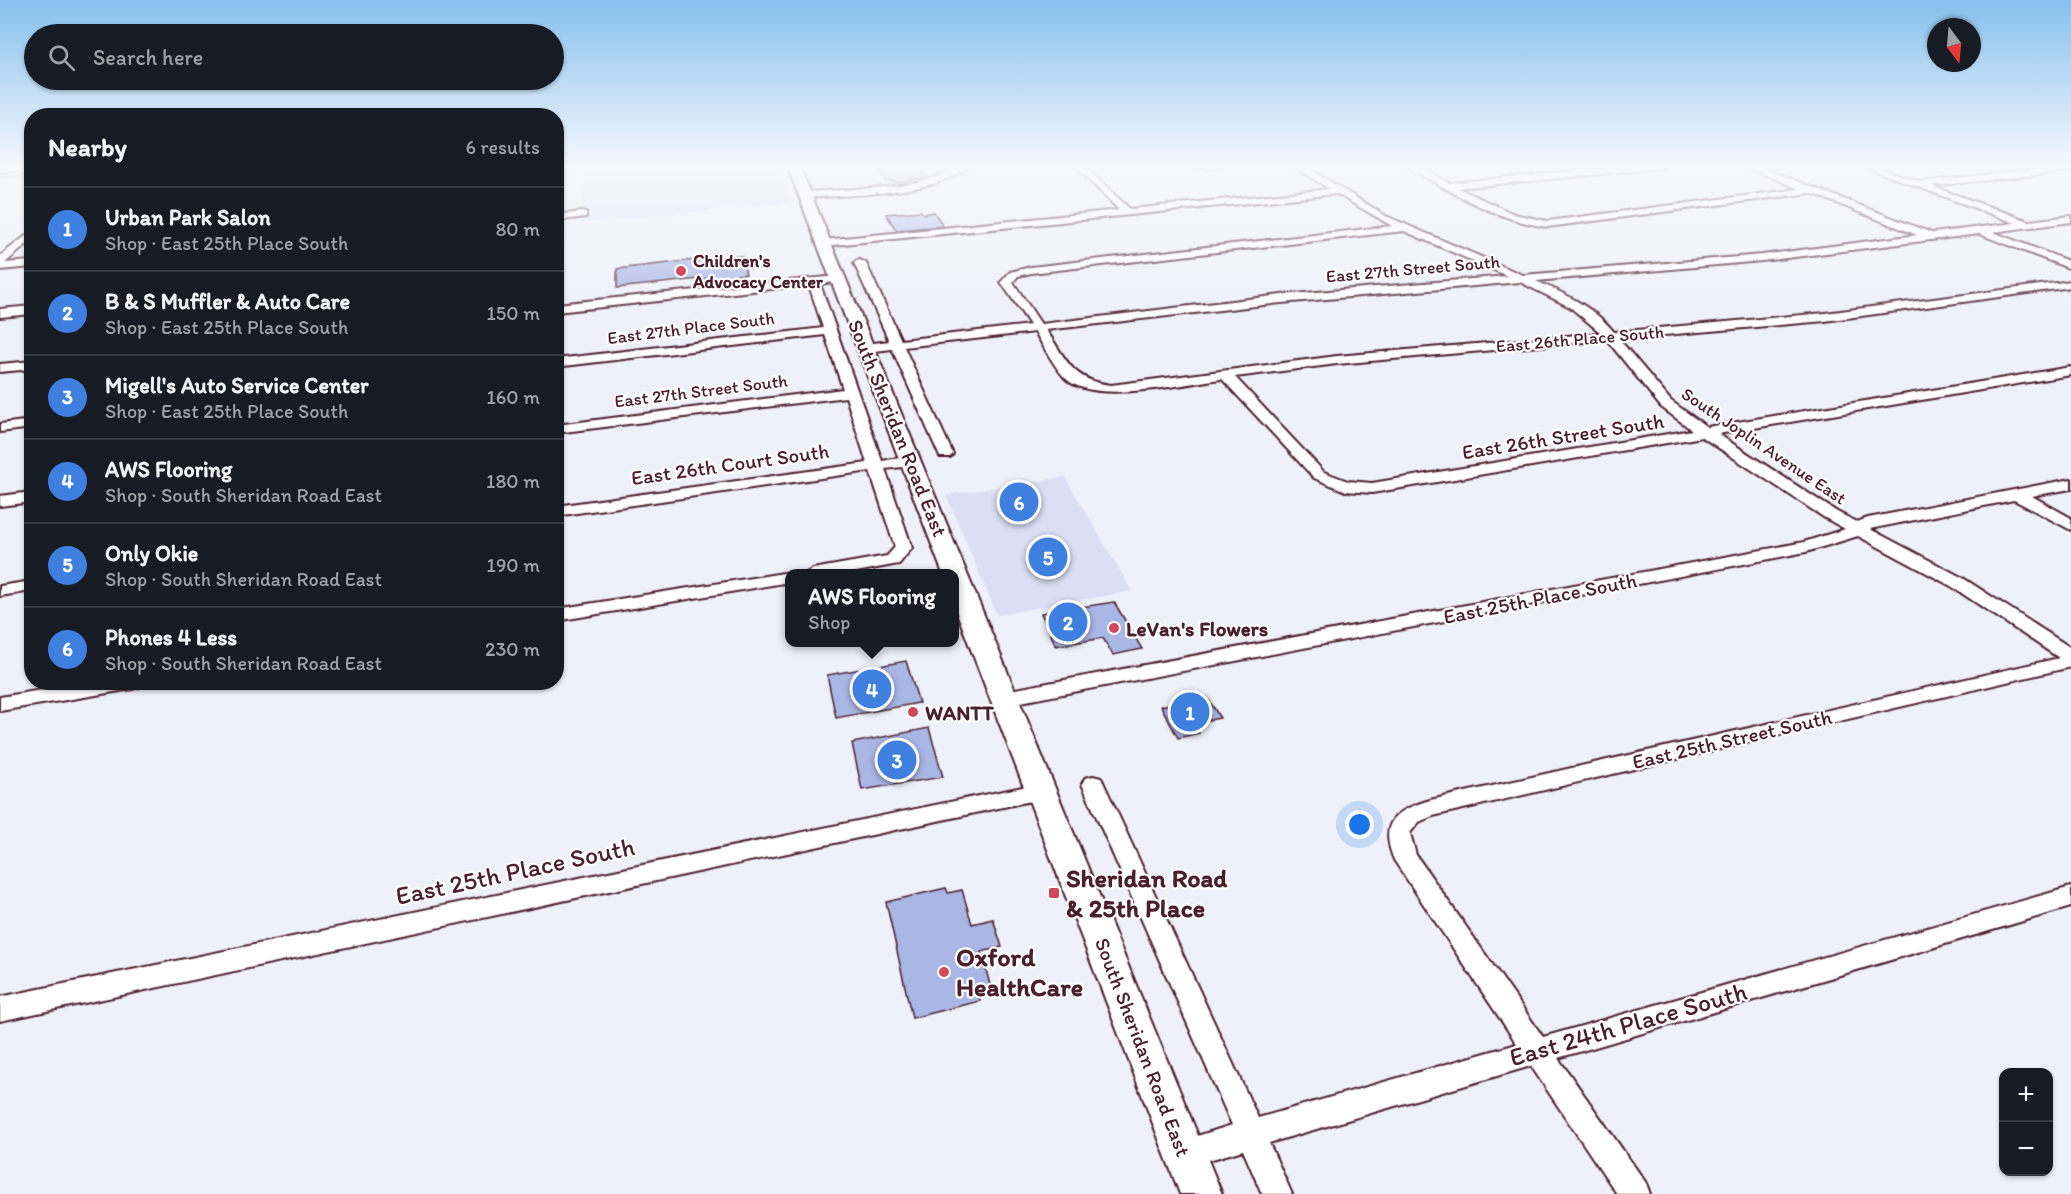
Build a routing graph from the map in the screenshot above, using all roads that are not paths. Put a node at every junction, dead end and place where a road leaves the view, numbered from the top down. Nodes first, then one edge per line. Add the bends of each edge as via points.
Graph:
1 (815, 221) edge
2 (1050, 221) edge
3 (1389, 221) edge
4 (1530, 221) edge
5 (1579, 221) edge
6 (1890, 221) edge
7 (2018, 221) edge
8 (2059, 221) edge
9 (2030, 225) junction
10 (1404, 228) junction
11 (1979, 231) junction
12 (1931, 237) junction
13 (24, 242) edge
14 (824, 243) junction
15 (860, 263) dead end
16 (0, 264) edge
17 (24, 264) edge
18 (2071, 266) edge
19 (837, 279) junction
20 (1522, 279) junction
21 (813, 281) junction
22 (2071, 284) edge
23 (564, 307) edge
24 (24, 311) edge
25 (0, 313) edge
26 (1036, 327) junction
27 (831, 331) junction
28 (1611, 336) junction
29 (896, 344) junction
30 (866, 348) junction
31 (564, 362) edge
32 (24, 366) edge
33 (0, 368) edge
34 (2071, 371) edge
35 (1224, 374) junction
36 (851, 392) junction
37 (24, 425) edge
38 (0, 428) edge
39 (564, 428) edge
40 (1707, 434) junction
41 (945, 453) dead end
42 (911, 461) junction
43 (876, 466) junction
44 (2071, 484) edge
45 (2016, 494) junction
46 (24, 498) edge
47 (0, 501) edge
48 (564, 510) edge
49 (2071, 525) edge
50 (1856, 530) junction
51 (839, 569) edge
52 (954, 569) edge
53 (785, 578) edge
54 (959, 582) edge
55 (24, 587) edge
56 (0, 591) edge
57 (564, 614) edge
58 (2071, 659) edge
59 (84, 690) edge
60 (1005, 698) junction
61 (0, 704) edge
62 (1093, 784) dead end
63 (1042, 790) junction
64 (2071, 897) edge
65 (0, 1009) edge
66 (1536, 1050) junction
67 (1250, 1135) junction
68 (1185, 1154) junction
69 (1201, 1194) edge
70 (1276, 1194) edge
71 (1635, 1194) edge

1 - 14 main road, South Sheridan Road East
2 - 14 street
3 - 10 street, South Joplin Avenue East
4 - 5 street
6 - 12 street
7 - 9 street
8 - 9 street, East 27th Street South
9 - 11 street, East 27th Street South
10 - 20 street, South Joplin Avenue East
10 - 26 street via 1031,270 1011,276 1009,287
11 - 12 street, East 27th Street South
11 - 18 street
12 - 20 street, East 27th Street South via 1711,263
13 - 16 street
14 - 19 main road, South Sheridan Road East
15 - 29 street, South Sheridan Road East
16 - 17 street
19 - 21 street
19 - 30 main road, South Sheridan Road East
20 - 26 street, East 27th Street South via 1270,300
20 - 28 street, South Joplin Avenue East via 1574,304
21 - 23 street
21 - 27 street, South Sheridan Road East
22 - 28 street, East 26th Place South via 1858,314
24 - 25 street
26 - 29 street, East 27th Street South
26 - 35 street, East 26th Place South via 1071,376 1088,386 1125,388
27 - 31 street, East 27th Place South
27 - 36 street, South Sheridan Road East
28 - 35 street, East 26th Place South
28 - 40 street, South Joplin Avenue East via 1666,404
29 - 30 street, East 27th Street South
29 - 41 street, South Sheridan Road East
30 - 42 main road, South Sheridan Road East
32 - 33 street
34 - 40 street, East 26th Street South
35 - 40 street, East 26th Street South via 1311,468 1329,481 1345,486 1380,488
36 - 39 street, East 27th Street South
36 - 43 street, South Sheridan Road East
37 - 38 street
40 - 50 street, South Joplin Avenue East
42 - 43 street, East 26th Court South
42 - 52 main road, South Sheridan Road East
43 - 48 street, East 26th Court South
43 - 51 street, South Sheridan Road East via 904,543 902,552 893,560
44 - 45 street, East 25th Place South
45 - 49 street
45 - 50 street, East 25th Place South via 1868,523
46 - 47 street
50 - 58 street, South Joplin Avenue East via 1957,582
50 - 60 street, East 25th Place South via 1806,548
53 - 57 street
54 - 60 main road, South Sheridan Road East
55 - 56 street
58 - 66 street, East 25th Street South via 1430,808 1407,817 1398,828 1397,837 1406,860
59 - 61 street
60 - 63 main road, South Sheridan Road East
62 - 67 street
63 - 65 street, East 25th Place South
63 - 68 main road, South Sheridan Road East
64 - 66 street, East 24th Place South
66 - 67 street, East 24th Place South
66 - 71 street
67 - 68 street, East 24th Place South
67 - 70 street
68 - 69 main road, South Sheridan Road East

